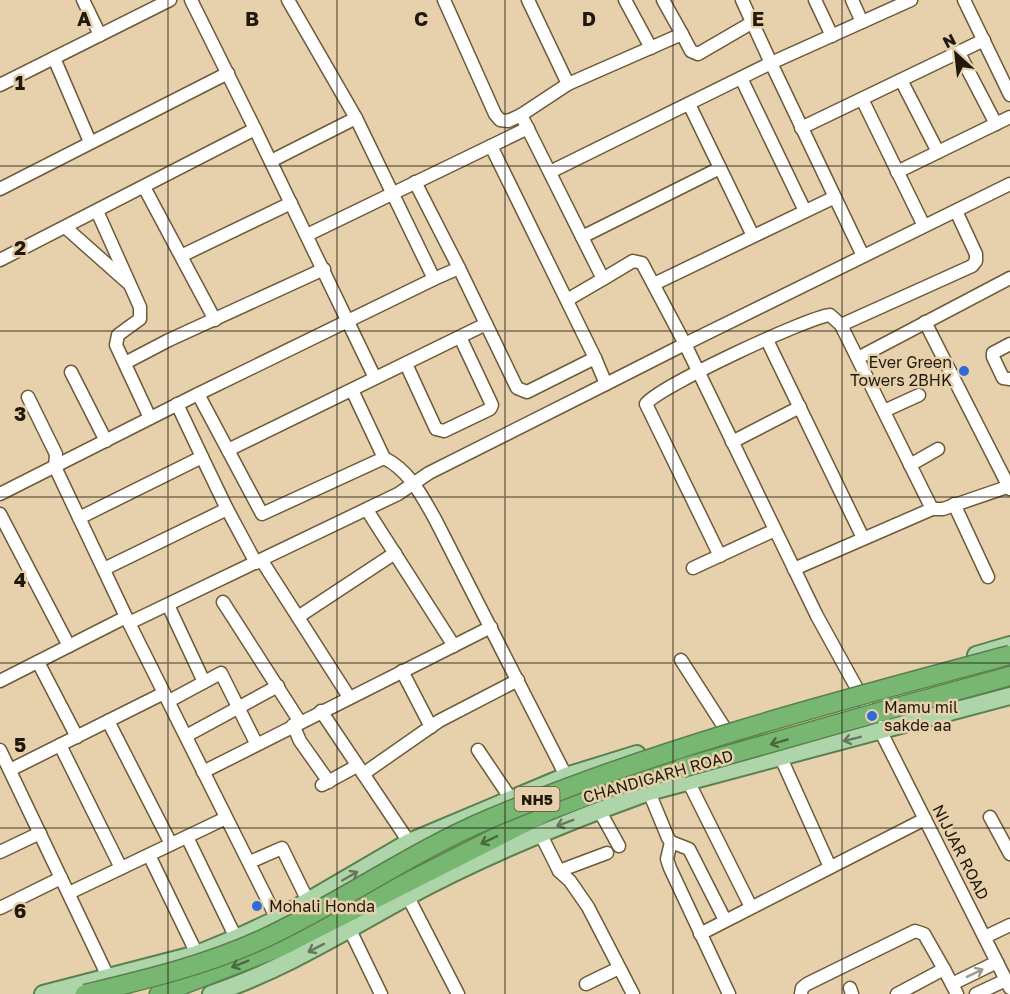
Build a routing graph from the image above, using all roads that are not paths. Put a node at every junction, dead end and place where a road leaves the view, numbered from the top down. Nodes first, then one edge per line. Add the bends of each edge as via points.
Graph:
1 (83, 0) edge
2 (170, 0) edge
3 (190, 0) edge
4 (288, 0) edge
5 (444, 0) edge
6 (528, 0) edge
7 (625, 0) edge
8 (663, 0) edge
9 (742, 0) edge
10 (816, 0) edge
11 (852, 0) edge
12 (911, 0) edge
13 (964, 0) edge
14 (753, 22) junction
15 (862, 22) junction
16 (682, 34) junction
17 (100, 35) junction
18 (832, 36) junction
19 (984, 40) junction
20 (651, 48) junction
21 (959, 52) junction
22 (54, 58) junction
23 (771, 63) junction
24 (228, 73) junction
25 (741, 78) junction
26 (901, 80) junction
27 (568, 84) junction
28 (0, 85) edge
29 (1008, 87) edge
30 (862, 99) junction
31 (688, 104) junction
32 (521, 115) junction
33 (1010, 117) edge
34 (356, 118) junction
35 (996, 124) junction
36 (528, 128) junction
37 (801, 128) junction
38 (255, 129) junction
39 (90, 142) junction
40 (491, 146) junction
41 (938, 152) junction
42 (271, 161) junction
43 (720, 168) junction
44 (897, 171) junction
45 (550, 172) junction
46 (415, 182) junction
47 (1010, 184) edge
48 (144, 187) junction
49 (0, 189) edge
50 (393, 192) junction
51 (833, 198) junction
52 (291, 203) junction
53 (97, 211) junction
54 (805, 211) junction
55 (956, 211) junction
56 (924, 226) junction
57 (65, 227) junction
58 (307, 235) junction
59 (753, 236) junction
60 (582, 237) junction
61 (183, 255) junction
62 (863, 256) junction
63 (0, 260) edge
64 (459, 268) junction
65 (324, 269) junction
66 (434, 279) junction
67 (603, 279) junction
68 (1010, 279) edge
69 (654, 284) junction
70 (132, 287) junction
71 (567, 300) junction
72 (215, 320) junction
73 (349, 322) junction
74 (925, 322) junction
75 (486, 324) junction
76 (841, 325) junction
77 (460, 338) junction
78 (767, 339) junction
79 (685, 344) junction
80 (1010, 344) edge
81 (595, 358) junction
82 (858, 358) junction
83 (125, 363) junction
84 (406, 364) junction
85 (71, 372) dead end
86 (699, 373) junction
87 (375, 378) junction
88 (1010, 379) edge
89 (606, 384) junction
90 (352, 390) junction
91 (198, 394) junction
92 (919, 395) dead end
93 (28, 397) dead end
94 (177, 404) junction
95 (800, 407) junction
96 (884, 411) junction
97 (150, 418) junction
98 (106, 441) junction
99 (732, 442) junction
100 (938, 449) dead end
101 (228, 450) junction
102 (202, 457) junction
103 (384, 458) junction
104 (910, 465) junction
105 (55, 467) junction
106 (414, 483) junction
107 (1010, 487) edge
108 (0, 495) edge
109 (954, 504) junction
110 (226, 509) junction
111 (933, 509) junction
112 (367, 510) junction
113 (0, 514) edge
114 (79, 518) junction
115 (775, 530) junction
116 (863, 538) junction
117 (395, 553) junction
118 (720, 556) junction
119 (259, 562) junction
120 (693, 568) dead end
121 (794, 569) junction
122 (104, 570) junction
123 (988, 577) dead end
124 (223, 602) dead end
125 (168, 605) junction
126 (298, 617) junction
127 (128, 620) junction
128 (491, 627) junction
129 (1010, 645) edge
130 (69, 646) junction
131 (454, 646) junction
132 (1010, 655) edge
133 (681, 660) dead end
134 (38, 662) junction
135 (402, 671) junction
136 (1010, 676) edge
137 (518, 680) junction
138 (0, 681) edge
139 (204, 682) junction
140 (278, 686) junction
141 (857, 688) junction
142 (1010, 696) edge
143 (166, 697) junction
144 (349, 697) junction
145 (238, 708) junction
146 (321, 711) junction
147 (108, 721) junction
148 (296, 723) junction
149 (431, 727) junction
150 (724, 727) junction
151 (881, 732) junction
152 (186, 736) junction
153 (77, 737) junction
154 (255, 743) junction
155 (60, 745) junction
156 (0, 750) edge
157 (478, 750) dead end
158 (782, 758) junction
159 (360, 770) junction
160 (203, 772) junction
161 (11, 774) junction
162 (566, 776) junction
163 (688, 781) junction
164 (0, 783) edge
165 (649, 792) junction
166 (511, 799) junction
167 (599, 810) junction
168 (990, 817) dead end
169 (226, 818) junction
170 (926, 819) junction
171 (40, 832) junction
172 (540, 833) junction
173 (186, 837) junction
174 (409, 842) junction
175 (670, 842) junction
176 (171, 844) junction
177 (619, 846) dead end
178 (0, 852) edge
179 (607, 853) dead end
180 (150, 855) junction
181 (1010, 855) edge
182 (250, 862) junction
183 (830, 867) junction
184 (121, 868) junction
185 (559, 871) junction
186 (61, 878) junction
187 (69, 893) junction
188 (408, 897) junction
189 (308, 901) junction
190 (751, 907) junction
191 (0, 908) edge
192 (278, 918) junction
193 (725, 920) junction
194 (1010, 925) edge
195 (351, 930) junction
196 (700, 934) junction
197 (985, 937) junction
198 (236, 938) junction
199 (197, 954) junction
200 (997, 962) junction
201 (619, 968) junction
202 (944, 969) junction
203 (108, 975) junction
204 (586, 984) dead end
205 (1008, 984) edge
206 (242, 989) edge
207 (954, 989) edge
208 (43, 994) edge
209 (86, 994) edge
210 (115, 994) edge
211 (159, 994) edge
212 (211, 994) edge
213 (381, 994) edge
214 (458, 994) edge
215 (633, 994) edge
216 (729, 994) edge
217 (801, 994) edge
218 (897, 994) edge
219 (976, 994) edge

1 - 17 street
2 - 17 street
3 - 24 street
4 - 34 street
5 - 32 street via 495,114 508,121
6 - 27 street
7 - 20 street
8 - 16 street
9 - 14 street
10 - 18 street
11 - 15 street
12 - 15 street
13 - 19 street
14 - 16 street via 698,54 691,51
14 - 23 street
15 - 18 street
16 - 20 street
17 - 22 street
18 - 23 street
19 - 21 street
19 - 29 street
20 - 27 street
21 - 26 street
21 - 35 street
22 - 28 street
22 - 39 street
23 - 25 street
23 - 37 street
24 - 38 street
24 - 39 street
25 - 31 street
25 - 54 street
26 - 30 street
26 - 41 street
27 - 32 street
30 - 37 street
30 - 44 street
31 - 43 street
31 - 45 street
32 - 36 street
33 - 35 street
34 - 42 street
34 - 50 street
35 - 41 street
36 - 40 street
36 - 45 street
37 - 51 street
38 - 42 street
38 - 48 street
39 - 49 street
40 - 46 street
40 - 71 street
41 - 44 street
42 - 52 street
43 - 59 street
43 - 60 street
44 - 56 street
45 - 60 street
46 - 50 street
46 - 64 street
47 - 55 street
48 - 53 street
48 - 61 street
50 - 58 street
50 - 66 street
51 - 54 street
51 - 62 street
52 - 58 street
52 - 61 street
53 - 57 street
53 - 70 street
54 - 59 street
55 - 56 street
55 - 76 street via 976,254 972,266
56 - 62 street
57 - 63 street
57 - 70 street
58 - 65 street
59 - 69 street
60 - 67 street
61 - 72 street
62 - 79 street
64 - 66 street
64 - 75 street
65 - 72 street
65 - 73 street
66 - 73 street
67 - 69 street, NIJJAR ROAD via 639,261
67 - 71 street
68 - 74 street
69 - 79 street, NIJJAR ROAD
70 - 83 street via 141,314 140,319 117,335 116,345
71 - 81 street
72 - 83 street
73 - 87 street
73 - 91 street
74 - 82 street
74 - 107 street
75 - 77 street
75 - 81 street via 521,392
76 - 78 street via 830,315 820,316
76 - 82 street
77 - 84 street
77 - 84 street via 492,405 453,427 436,429
78 - 86 street
78 - 95 street
79 - 86 street, NIJJAR ROAD
79 - 89 street
80 - 88 street via 993,353 1003,378
81 - 89 street
82 - 96 street
83 - 97 street
84 - 87 street
85 - 98 street
86 - 99 street, NIJJAR ROAD
86 - 118 street via 649,400 646,408
87 - 90 street
89 - 106 street
90 - 101 street
90 - 103 street
91 - 94 street
91 - 101 street
92 - 96 street
93 - 105 street via 56,454
94 - 97 street
94 - 102 street
95 - 99 street
95 - 116 street
96 - 104 street
97 - 98 street
98 - 105 street
99 - 115 street, NIJJAR ROAD
100 - 104 street
101 - 103 street via 262,514
102 - 110 street
102 - 114 street
103 - 106 street via 394,462
104 - 111 street
105 - 108 street
105 - 114 street
106 - 112 street
106 - 128 street
107 - 109 street
109 - 111 street
109 - 123 street
110 - 119 street
110 - 122 street
111 - 116 street
112 - 117 street
112 - 119 street
113 - 130 street
114 - 122 street
115 - 118 street
115 - 121 street, NIJJAR ROAD
116 - 121 street
117 - 126 street
117 - 131 street
118 - 120 street
119 - 125 street
119 - 126 street
121 - 141 street, NIJJAR ROAD
122 - 127 street
124 - 140 street
125 - 127 street
125 - 139 street
126 - 144 street
127 - 130 street
127 - 143 street
128 - 131 street
128 - 137 street
129 - 141 main road
130 - 134 street
131 - 135 street
132 - 209 highway, NH5, bridge via 696,743 580,783 464,830 293,924 223,956
133 - 150 street
134 - 138 street
134 - 153 street
135 - 144 street
135 - 149 street
136 -> 211 highway, CHANDIGARH ROAD / NH5, bridge via 595,793 424,872 280,947
137 - 149 street
137 - 162 street
139 - 143 street
139 - 145 street via 221,673
140 - 145 street
140 - 148 street
141 - 150 main road
141 - 151 street, NIJJAR ROAD
142 - 151 main road
143 - 147 street
143 - 152 street
144 - 146 street
145 - 152 street
145 - 154 street
146 - 148 street
146 - 159 street
147 - 153 street
147 - 176 street
148 - 154 street
148 - 159 street via 300,741 325,783
149 - 159 street
150 - 162 main road
151 -> 158 main road
151 - 170 street, NIJJAR ROAD
152 - 160 street
153 - 155 street
154 - 160 street
155 - 161 street
155 - 184 street
156 - 161 street
157 - 166 street
158 - 163 main road
158 - 183 street
159 - 174 street
160 - 169 street
161 - 164 street
161 - 171 street
162 - 166 main road
163 - 165 main road
163 - 190 street
165 - 167 main road
165 - 175 street
166 - 174 main road
167 -> 172 main road
167 - 177 street
168 - 181 street
169 - 173 street
169 - 182 street
170 - 183 street
170 - 197 street, NIJJAR ROAD
171 - 178 street
171 - 186 street
172 - 185 street
172 - 188 main road
173 - 176 street
173 - 198 street
189 -> 174 main road
175 - 193 street via 689,849
175 - 196 street via 667,859
176 - 180 street
179 - 185 street
180 - 184 street
180 - 199 street
182 - 189 street via 282,848
182 - 192 street
183 - 190 street
184 - 187 street
185 - 201 street via 588,907
186 - 187 street
186 - 191 street
187 - 203 street
188 - 195 main road
188 - 214 street
189 - 192 main road
190 - 193 street
192 - 198 main road
193 - 196 street
194 - 197 street
195 -> 206 main road
195 - 213 street
196 - 216 street
197 - 200 street, NIJJAR ROAD
198 - 199 main road
199 - 203 main road
200 - 205 street, NIJJAR ROAD
207 -> 200 street
201 - 204 street
201 - 215 street
202 - 207 street
202 - 217 street via 924,934 915,932 807,984 801,988
202 - 218 street
203 - 208 main road
203 - 210 street
205 - 219 street
206 - 212 main road

